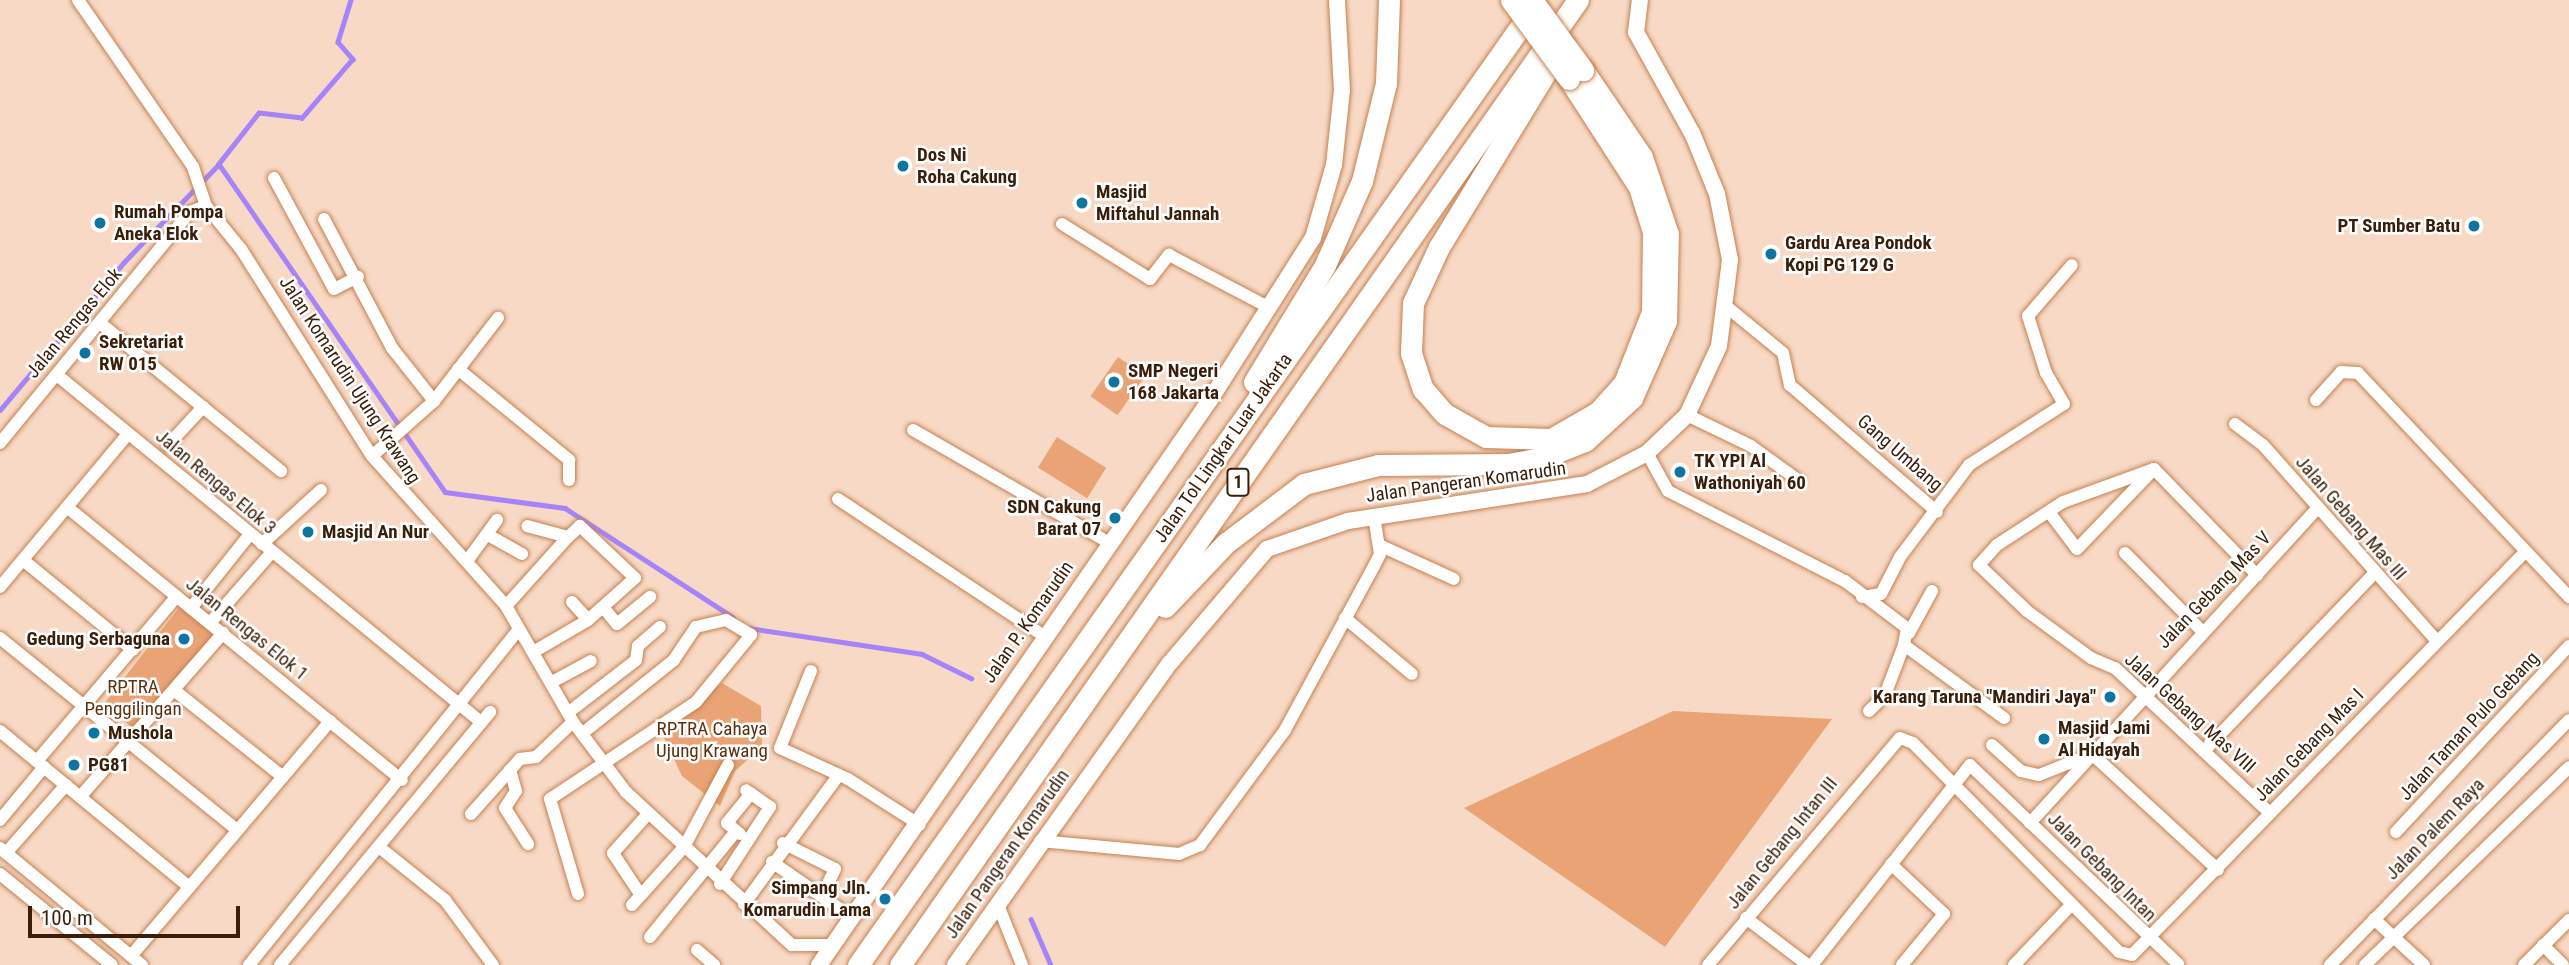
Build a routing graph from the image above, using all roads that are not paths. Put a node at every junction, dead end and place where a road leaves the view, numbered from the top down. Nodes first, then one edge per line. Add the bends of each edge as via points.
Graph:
1 (78, 0) edge
2 (1337, 0) edge
3 (1388, 0) edge
4 (1511, 0) edge
5 (1532, 0) edge
6 (1540, 0) edge
7 (1577, 0) edge
8 (1589, 0) edge
9 (1640, 0) edge
10 (1576, 75) junction
11 (274, 178) dead end
12 (206, 206) junction
13 (324, 219) dead end
14 (1062, 224) dead end
15 (2072, 265) dead end
16 (358, 277) junction
17 (1727, 307) junction
18 (1270, 308) junction
19 (498, 318) dead end
20 (100, 323) junction
21 (458, 369) junction
22 (57, 374) junction
23 (2316, 400) dead end
24 (433, 401) junction
25 (203, 407) junction
26 (1687, 415) junction
27 (2235, 424) dead end
28 (913, 430) dead end
29 (128, 434) junction
30 (0, 443) edge
31 (168, 445) dead end
32 (1647, 453) junction
33 (373, 456) junction
34 (2154, 468) junction
35 (281, 471) dead end
36 (569, 480) dead end
37 (1798, 480) dead end
38 (321, 491) dead end
39 (838, 499) dead end
40 (67, 507) junction
41 (2317, 509) junction
42 (1937, 512) junction
43 (2049, 512) junction
44 (1374, 516) junction
45 (1171, 519) junction
46 (497, 520) dead end
47 (527, 526) dead end
48 (250, 534) junction
49 (488, 535) junction
50 (568, 537) junction
51 (1108, 542) junction
52 (1379, 545) junction
53 (267, 549) junction
54 (2125, 553) dead end
55 (2524, 553) junction
56 (522, 554) dead end
57 (23, 560) junction
58 (467, 561) junction
59 (2374, 574) junction
60 (2257, 575) junction
61 (1454, 579) dead end
62 (0, 587) edge
63 (1932, 591) dead end
64 (177, 596) junction
65 (650, 597) dead end
66 (1862, 597) junction
67 (2569, 597) edge
68 (572, 602) dead end
69 (506, 606) junction
70 (603, 607) junction
71 (191, 608) junction
72 (1345, 618) junction
73 (589, 620) junction
74 (210, 623) junction
75 (660, 627) dead end
76 (519, 629) junction
77 (2201, 630) junction
78 (223, 634) junction
79 (1042, 635) junction
80 (0, 638) edge
81 (1907, 639) junction
82 (2436, 640) junction
83 (2569, 646) edge
84 (133, 650) junction
85 (535, 651) junction
86 (591, 661) dead end
87 (811, 671) dead end
88 (1412, 674) dead end
89 (552, 682) junction
90 (174, 690) junction
91 (1094, 691) junction
92 (2142, 694) junction
93 (82, 705) junction
94 (463, 706) junction
95 (1869, 711) dead end
96 (571, 717) junction
97 (2004, 718) dead end
98 (2569, 720) edge
99 (330, 721) junction
100 (0, 731) edge
101 (583, 733) junction
102 (128, 742) junction
103 (1887, 746) joint
104 (1992, 746) dead end
105 (2204, 751) junction
106 (2092, 754) junction
107 (604, 762) junction
108 (40, 764) junction
109 (728, 765) dead end
110 (2569, 767) edge
111 (510, 769) junction
112 (838, 776) junction
113 (283, 777) junction
114 (402, 780) junction
115 (1951, 784) junction
116 (66, 785) junction
117 (80, 797) junction
118 (2270, 813) junction
119 (471, 814) dead end
120 (648, 815) junction
121 (0, 820) edge
122 (2030, 823) junction
123 (920, 825) junction
124 (237, 830) junction
125 (2396, 832) dead end
126 (741, 835) junction
127 (785, 840) junction
128 (1039, 843) junction
129 (528, 845) dead end
130 (379, 847) junction
131 (684, 848) junction
132 (3, 850) edge
133 (772, 862) junction
134 (1891, 864) junction
135 (708, 870) junction
136 (2218, 870) junction
137 (0, 874) edge
138 (720, 884) junction
139 (190, 887) junction
140 (579, 894) dead end
141 (822, 896) junction
142 (1000, 903) junction
143 (744, 904) junction
144 (2071, 905) junction
145 (853, 918) junction
146 (1746, 918) junction
147 (2374, 919) junction
148 (2569, 920) edge
149 (650, 937) dead end
150 (2393, 937) junction
151 (2150, 942) junction
152 (834, 945) junction
153 (2543, 945) junction
154 (697, 950) dead end
155 (131, 956) junction
156 (821, 963) edge
157 (2178, 964) edge
158 (112, 965) edge
159 (142, 965) edge
160 (249, 965) edge
161 (280, 965) edge
162 (493, 965) edge
163 (714, 965) edge
164 (806, 965) edge
165 (858, 965) edge
166 (900, 965) edge
167 (955, 965) edge
168 (1022, 965) edge
169 (1709, 965) edge
170 (1810, 965) edge
171 (1902, 965) edge
172 (2014, 965) edge
173 (2330, 965) edge
174 (2365, 965) edge
175 (2424, 965) edge
176 (2525, 965) edge
177 (2563, 965) edge

1 - 12 street via 194,167
2 - 18 street, Jalan P. Komarudin via 1342,90 1334,165 1322,218
3 - 45 highway via 1386,83 1351,213
4 - 10 highway, bridge
5 - 10 highway, bridge
6 - 45 highway, Jalan Tol Lingkar Luar Jakarta / 1
7 - 91 highway, Jalan Tol Lingkar Luar Jakarta / 1
8 - 10 highway via 1439,247 1413,303 1411,353 1423,389 1445,414 1486,438 1551,439 1598,412 1624,383 1652,312 1653,232 1639,187
9 - 17 street, Jalan Pangeran Komarudin via 1635,18 1644,53 1693,135 1717,194 1730,260
10 - 91 highway via 1642,157 1668,234 1666,321 1632,398 1585,441 1542,458 1497,465 1378,465 1304,484 1226,543
11 - 16 street via 334,289
12 - 20 street, Jalan Rengas Elok via 194,209
12 - 33 street, Jalan Komarudin Ujung Krawang via 241,249
13 - 16 street
14 - 18 street via 1150,279 1169,256
15 - 42 street, Gang Umbang via 2028,316 2046,373 2064,404 1986,449 1951,483
16 - 24 street via 393,348
17 - 26 street, Jalan Pangeran Komarudin via 1712,371
17 - 42 street, Gang Umbang via 1783,353 1790,385
18 - 51 street, Jalan P. Komarudin
19 - 21 street
20 - 22 street, Jalan Rengas Elok
20 - 25 street
21 - 24 street
21 - 36 street via 569,460
22 - 29 street, Jalan Rengas Elok 3
22 - 30 street, Jalan Rengas Elok
23 - 55 street via 2341,372 2358,373 2446,459
24 - 33 street via 387,449
25 - 31 street
25 - 35 street
26 - 32 street, Jalan Pangeran Komarudin
26 - 37 street via 1751,446
27 - 41 street, Jalan Gebang Mas III via 2263,445
28 - 51 street
29 - 40 street
29 - 48 street, Jalan Rengas Elok 3
32 - 44 street, Jalan Pangeran Komarudin via 1567,490
32 - 66 street via 1668,491 1787,548
33 - 58 street, Jalan Komarudin Ujung Krawang via 412,507
34 - 43 street, Jalan Gebang Mas VIII via 2099,485
34 - 43 street via 2077,549
34 - 60 street
38 - 53 street
39 - 79 street
40 - 57 street
40 - 64 street, Jalan Rengas Elok 1
41 - 59 street, Jalan Gebang Mas III
41 - 60 street, Jalan Gebang Mas V
42 - 66 street via 1900,557 1881,594
43 - 92 street, Jalan Gebang Mas VIII via 1997,545 1980,562 1982,570 2027,611 2091,659 2115,668
44 - 52 street
44 - 128 street, Jalan Pangeran Komarudin via 1287,539 1254,561
45 - 165 highway, Jalan Tol Lingkar Luar Jakarta / 1
46 - 49 street
47 - 50 street
48 - 53 street, Jalan Rengas Elok 3
48 - 71 street
49 - 56 street
49 - 58 street
50 - 69 street
50 - 70 street via 580,526 635,578
51 - 79 street, Jalan P. Komarudin
52 - 61 street
52 - 72 street
53 - 74 street
53 - 94 street, Jalan Rengas Elok 3
54 - 77 street
55 - 67 street
55 - 82 street, Jalan Gebang Mas I
57 - 62 street
57 - 84 street
58 - 69 street, Jalan Komarudin Ujung Krawang
59 - 82 street, Jalan Gebang Mas III
59 - 105 street
60 - 77 street, Jalan Gebang Mas V
63 - 81 street
64 - 71 street, Jalan Rengas Elok 1
64 - 84 street
65 - 70 street via 617,624
66 - 81 street
68 - 73 street
69 - 76 street, Jalan Komarudin Ujung Krawang
70 - 73 street
71 - 74 street, Jalan Rengas Elok 1
72 - 88 street
72 - 128 street via 1264,764 1200,845 1179,853
73 - 85 street
74 - 78 street, Jalan Rengas Elok 1
75 - 96 street via 638,646 636,660
76 - 85 street, Jalan Komarudin Ujung Krawang
76 - 94 street
77 - 92 street, Jalan Gebang Mas V
78 - 90 street
78 - 99 street, Jalan Rengas Elok 1
79 - 123 street, Jalan P. Komarudin
80 - 93 street
81 - 95 street via 1885,695
81 - 97 street
82 - 118 street, Jalan Gebang Mas I
83 - 125 street, Jalan Taman Pulo Gebang
84 - 93 street
85 - 89 street, Jalan Komarudin Ujung Krawang
86 - 89 street
87 - 112 street via 777,742 793,758
89 - 96 street, Jalan Komarudin Ujung Krawang
90 - 102 street
90 - 113 street
91 - 166 highway, Jalan Tol Lingkar Luar Jakarta / 1
92 - 105 street, Jalan Gebang Mas VIII
92 - 106 street, Jalan Gebang Mas V
93 - 102 street
93 - 108 street
94 - 114 street
94 - 130 street, Jalan Rengas Elok 3 via 486,717
96 - 101 street, Jalan Komarudin Ujung Krawang
96 - 111 street via 536,757 520,759
98 - 147 street, Jalan Palem Raya
99 - 113 street
99 - 114 street, Jalan Rengas Elok 1
100 - 108 street
101 - 107 street, Jalan Komarudin Ujung Krawang
101 - 107 street via 674,660 696,627 726,620 751,635 739,657 691,705
102 - 117 street
102 - 124 street
103 - 115 street, Jalan Gebang Intan via 1894,739 1913,743
103 - 146 street, Jalan Gebang Intan III
104 - 106 street via 2021,771 2039,775
105 - 118 street, Jalan Gebang Mas VIII
106 - 122 street, Jalan Gebang Mas V
106 - 136 street
107 - 120 street, Jalan Komarudin Ujung Krawang
107 - 140 street via 548,801
108 - 116 street
108 - 121 street
109 - 131 street
110 - 150 street
111 - 119 street
111 - 129 street via 516,791 505,808
112 - 123 street
112 - 127 street
113 - 124 street
114 - 160 street
115 - 122 street, Jalan Gebang Intan via 1974,766
115 - 134 street
115 - 144 street, Jalan Gebang Intan
116 - 117 street
116 - 132 street
117 - 139 street
118 - 136 street, Jalan Gebang Mas I
120 - 131 street, Jalan Komarudin Ujung Krawang
120 - 131 street via 613,853 636,900
122 - 151 street, Jalan Gebang Intan
123 - 145 street, Jalan P. Komarudin
124 - 139 street
126 - 126 street via 728,821 748,792 770,807
126 - 135 street
126 - 138 street
127 - 133 street
127 - 141 street via 835,869
128 - 142 street, Jalan Pangeran Komarudin
130 - 161 street
130 - 162 street via 445,900
131 - 135 street, Jalan Komarudin Ujung Krawang
132 - 155 street
133 - 141 street
133 - 143 street
134 - 170 street
134 - 171 street via 1944,914
135 - 138 street, Jalan Komarudin Ujung Krawang
135 - 149 street
136 - 151 street, Jalan Gebang Mas I
137 - 158 street
138 - 143 street, Jalan Komarudin Ujung Krawang
139 - 155 street
141 - 145 street
142 - 167 street, Jalan Pangeran Komarudin
142 - 168 street
143 - 152 street, Jalan Komarudin Ujung Krawang via 792,945
144 - 151 street, Jalan Gebang Intan via 2126,956
144 - 172 street
145 - 152 street, Jalan P. Komarudin
146 - 169 street, Jalan Gebang Intan III
146 - 170 street
147 - 150 street
147 - 173 street, Jalan Palem Raya
148 - 153 street
150 - 174 street
150 - 175 street
151 - 157 street
152 - 156 street, Jalan P. Komarudin
153 - 176 street
153 - 177 street
154 - 163 street
155 - 159 street
156 - 164 street

